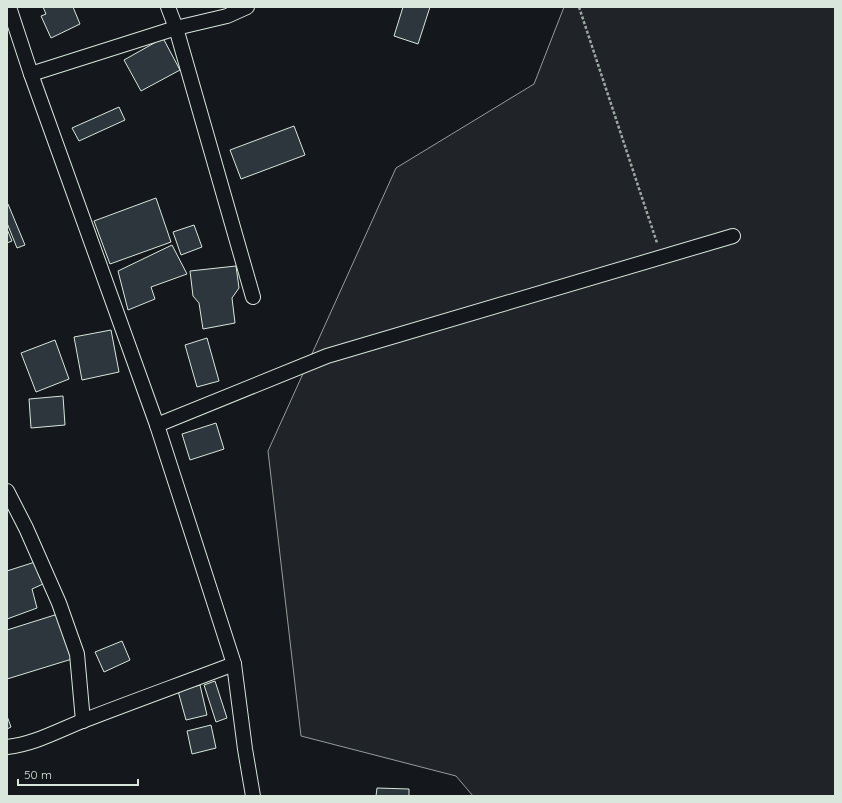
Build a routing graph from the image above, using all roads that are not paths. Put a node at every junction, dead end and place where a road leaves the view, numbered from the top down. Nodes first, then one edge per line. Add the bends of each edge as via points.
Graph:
1 (9, 7) edge
2 (168, 7) edge
3 (247, 7) edge
4 (176, 28) junction
5 (31, 74) junction
6 (733, 236) dead end
7 (253, 297) dead end
8 (157, 425) junction
9 (7, 491) edge
10 (234, 664) junction
11 (83, 721) junction
12 (7, 747) edge
13 (253, 796) edge

1 - 5 street
2 - 4 street
3 - 4 street via 227,16
4 - 5 street
4 - 7 street
5 - 8 street
6 - 8 street via 327,356
8 - 10 street
9 - 11 street via 59,603 77,654
10 - 11 street
10 - 13 street
11 - 12 street via 39,740

